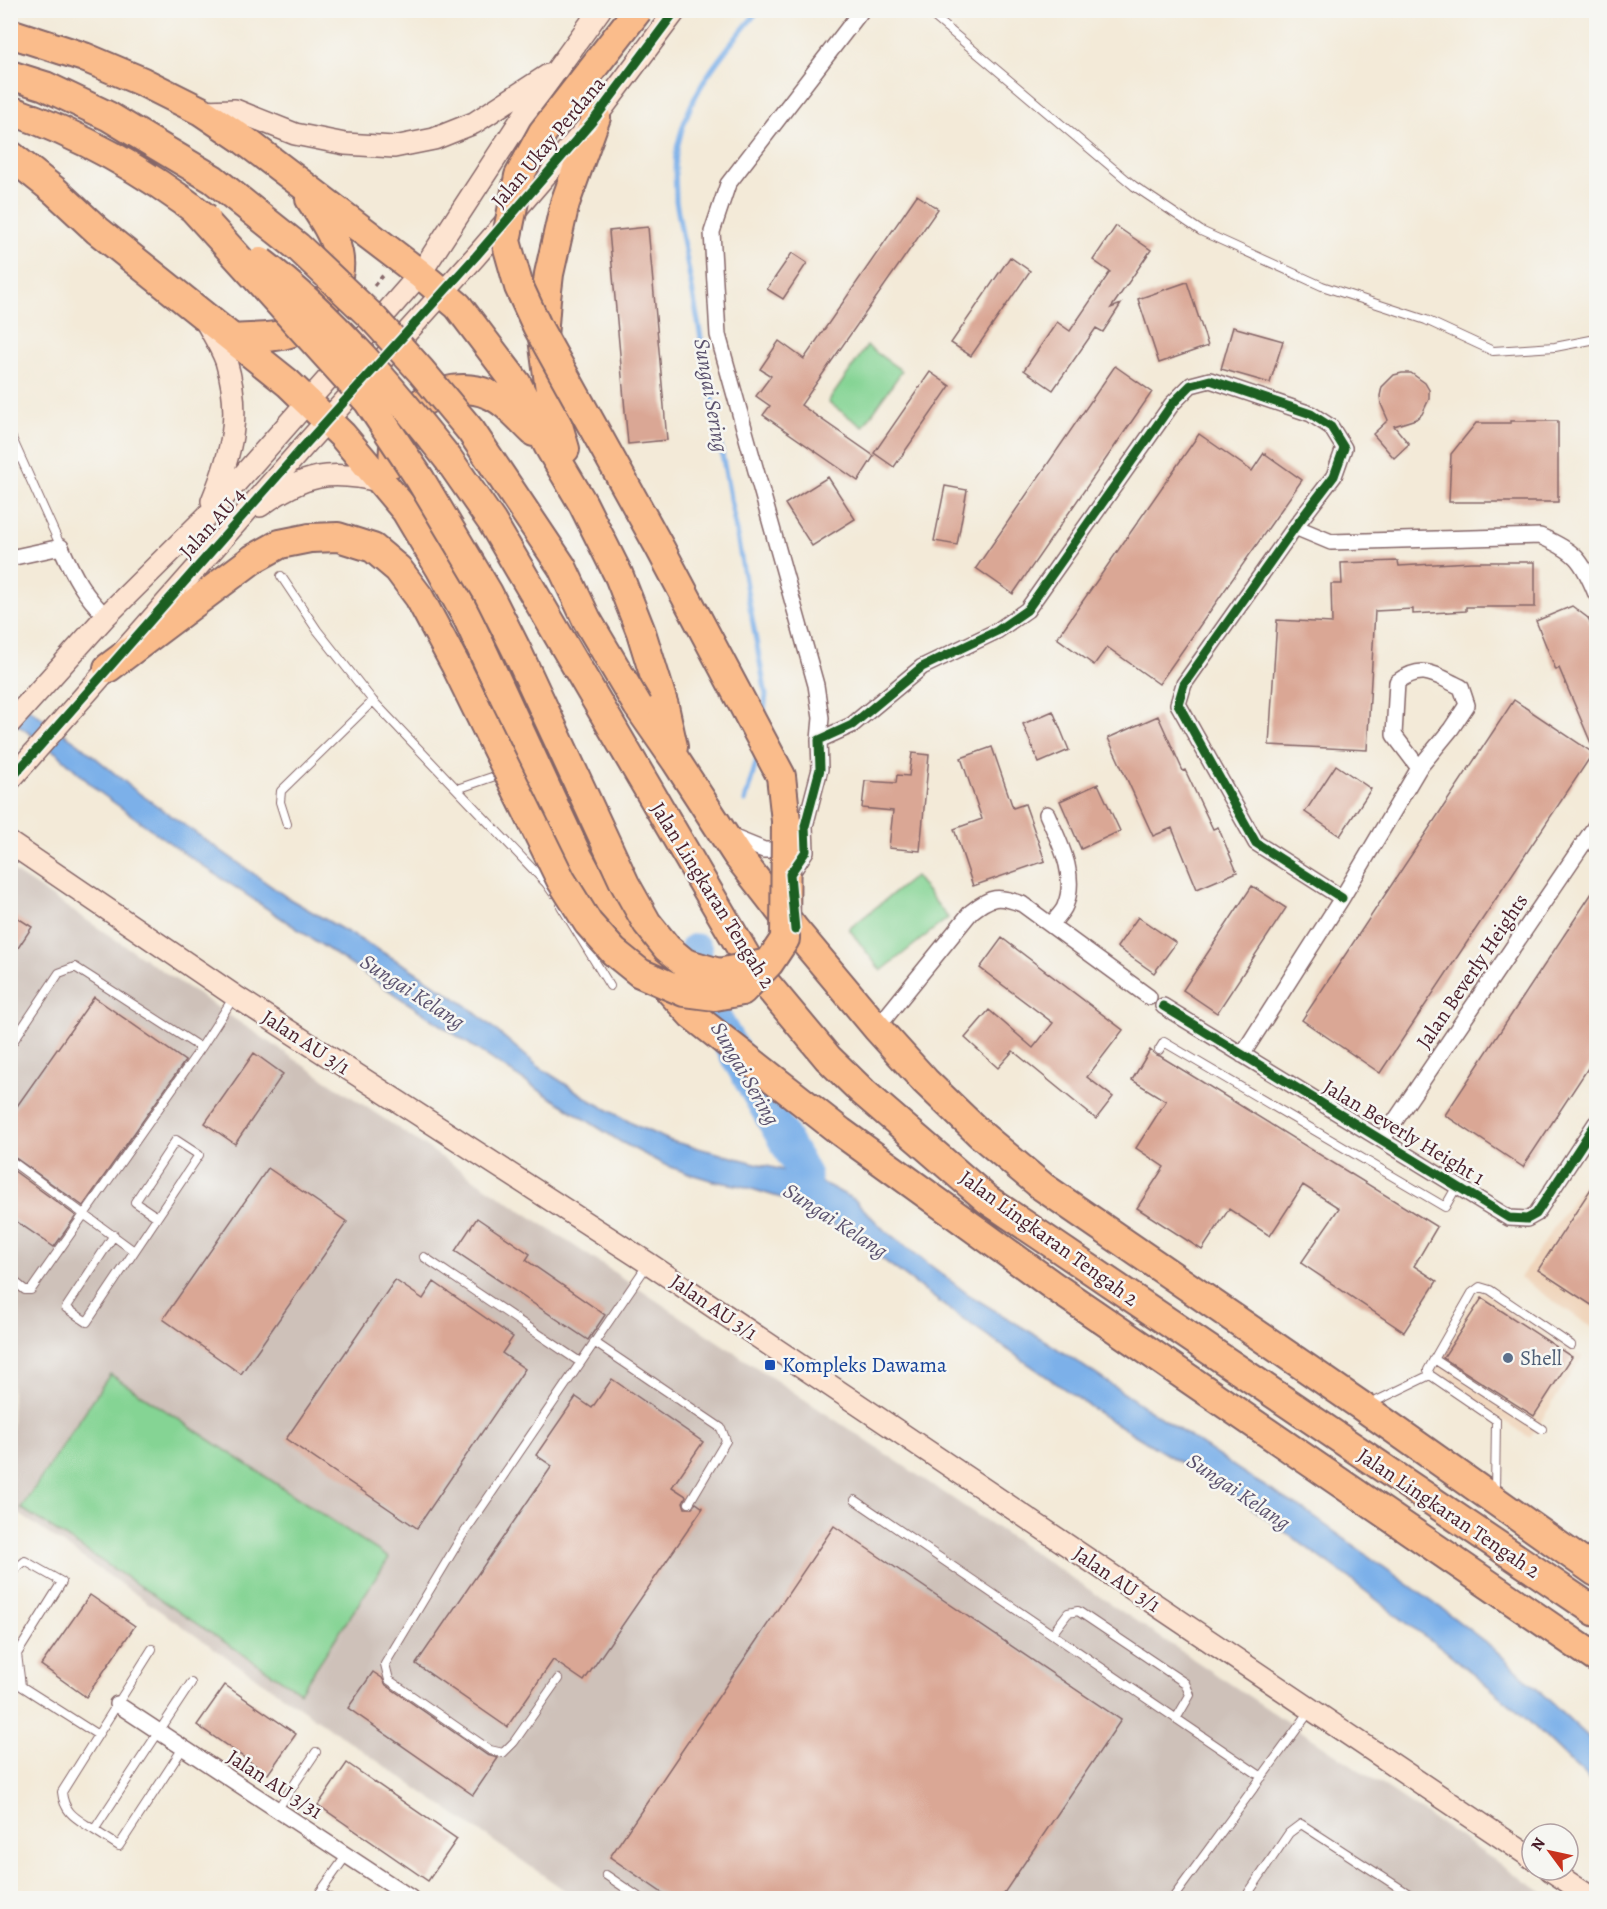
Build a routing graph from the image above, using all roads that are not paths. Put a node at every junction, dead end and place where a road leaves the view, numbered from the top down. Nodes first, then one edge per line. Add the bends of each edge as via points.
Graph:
1 (600, 10) edge
2 (638, 10) edge
3 (676, 10) edge
4 (862, 10) edge
5 (927, 10) edge
6 (10, 33) edge
7 (559, 68) junction
8 (10, 75) edge
9 (10, 110) edge
10 (201, 111) junction
11 (596, 117) junction
12 (10, 155) edge
13 (299, 182) junction
14 (192, 207) junction
15 (420, 274) junction
16 (442, 293) junction
17 (202, 314) junction
18 (233, 339) junction
19 (1596, 339) edge
20 (318, 411) junction
21 (10, 434) edge
22 (548, 446) junction
23 (382, 482) junction
24 (583, 504) junction
25 (405, 511) junction
26 (207, 516) junction
27 (237, 522) junction
28 (1295, 527) junction
29 (61, 547) junction
30 (10, 558) edge
31 (281, 576) dead end
32 (1596, 594) edge
33 (106, 616) junction
34 (108, 668) junction
35 (373, 701) junction
36 (10, 723) edge
37 (819, 740) junction
38 (676, 761) junction
39 (524, 766) junction
40 (1419, 768) junction
41 (10, 780) edge
42 (457, 789) junction
43 (1047, 814) dead end
44 (287, 824) dead end
45 (1596, 825) edge
46 (806, 826) junction
47 (725, 834) junction
48 (10, 843) edge
49 (1342, 898) junction
50 (1051, 925) junction
51 (795, 930) junction
52 (770, 963) junction
53 (610, 986) dead end
54 (235, 996) junction
55 (1149, 997) dead end
56 (1163, 1006) dead end
57 (877, 1028) junction
58 (10, 1046) edge
59 (201, 1048) junction
60 (1159, 1050) dead end
61 (1242, 1055) junction
62 (1596, 1123) edge
63 (1382, 1140) junction
64 (10, 1160) edge
65 (1457, 1186) junction
66 (86, 1214) junction
67 (157, 1217) junction
68 (114, 1235) junction
69 (134, 1251) junction
70 (424, 1257) dead end
71 (648, 1263) junction
72 (10, 1278) edge
73 (594, 1342) junction
74 (1571, 1345) dead end
75 (1434, 1359) junction
76 (580, 1362) junction
77 (1430, 1375) junction
78 (1363, 1407) junction
79 (1542, 1429) dead end
80 (855, 1500) dead end
81 (1495, 1501) junction
82 (689, 1503) dead end
83 (1596, 1572) edge
84 (10, 1576) edge
85 (1596, 1612) edge
86 (1052, 1635) junction
87 (10, 1647) edge
88 (152, 1649) dead end
89 (17, 1654) junction
90 (1596, 1658) edge
91 (558, 1679) dead end
92 (191, 1683) dead end
93 (117, 1704) junction
94 (1311, 1710) junction
95 (1176, 1719) junction
96 (159, 1732) junction
97 (98, 1735) junction
98 (183, 1748) junction
99 (316, 1752) dead end
100 (1262, 1777) junction
101 (277, 1810) junction
102 (94, 1830) junction
103 (1520, 1850) edge
104 (346, 1856) junction
105 (606, 1875) dead end
106 (1567, 1882) edge
107 (318, 1895) edge
108 (330, 1899) edge
109 (411, 1899) edge
110 (640, 1899) edge
111 (1173, 1899) edge
112 (1245, 1899) edge
113 (1415, 1899) edge
114 (1592, 1899) edge

1 - 7 street, Jalan Ukay Perdana
2 - 52 highway, bridge via 543,132 519,176 506,241 519,287 537,326 781,776 786,821 785,939
3 - 11 street, Jalan Ukay Perdana
4 - 37 street via 728,184 712,232 718,335 816,685 821,718
5 - 19 lane via 1134,186 1201,231 1322,286 1426,320 1493,351 1555,347
6 - 10 highway via 84,57
7 - 10 street via 474,123 434,139 394,147 345,144 295,134 235,110
7 - 15 street, Jalan Ukay Perdana
8 - 38 highway, Jalan Lingkaran Tengah 2, bridge via 45,86 108,116 213,178 298,247 373,318 471,431 562,567 586,620
9 - 14 highway, Jalan Lingkaran Tengah 2, bridge via 88,142
10 - 13 highway
11 - 16 street, Jalan Ukay Perdana
11 - 24 highway via 558,232 549,274 543,338 552,405
12 - 17 highway
13 - 15 highway
13 - 18 highway via 338,247 339,272 332,294 299,330
14 - 52 highway, bridge via 368,401 420,479 488,593 646,923 685,963 719,974
14 - 85 highway, Jalan Lingkaran Tengah 2, bridge via 314,305 397,394 449,460 492,522 747,958 828,1058 988,1200
15 - 16 highway
15 - 20 street, Jalan AU 4
16 - 20 street, Jalan AU 4
16 - 22 highway via 458,306 517,384
17 - 18 highway
17 - 26 street via 225,360 235,403 226,466
18 - 20 highway
20 - 23 highway
20 - 26 street, Jalan AU 4
20 - 27 street, Jalan AU 4
21 - 29 lane
22 - 24 highway
22 - 25 highway via 500,400 486,393 457,388 427,398 400,425 393,450
23 - 25 highway
23 - 27 street via 355,475 320,476 271,498
24 - 38 highway via 619,576 641,632
25 - 39 highway via 468,619
26 - 33 street, Jalan AU 4
27 - 34 street, Jalan AU 4
28 - 32 street via 1331,542 1540,536 1565,547 1586,569
28 - 37 street via 1334,476 1344,448 1331,427 1311,414 1210,380 1191,385 1146,439 1027,610 997,631 922,667 852,725
28 - 49 street via 1184,684 1178,704 1256,843
29 - 30 street
29 - 33 street via 79,586
31 - 35 lane via 317,630
33 - 36 street, Jalan AU 4
34 - 41 street, Jalan AU 4
34 - 52 highway, bridge via 280,544 338,537 373,548 398,569 419,597 561,880 588,923 614,952 640,973 673,988 715,996 742,991
35 - 42 lane
35 - 44 lane via 281,791
37 - 46 street via 820,769
38 - 47 highway, Jalan Lingkaran Tengah 2
39 - 42 lane
39 - 90 highway, bridge via 634,951 692,1015 721,1040 1052,1285
40 - 40 street via 1467,705 1461,687 1428,672 1410,673 1397,682 1394,735
40 - 49 street
42 - 53 lane via 546,883
43 - 50 street via 1071,878 1065,906
45 - 63 street, Jalan Beverly Heights
46 - 47 street via 774,850 764,850
46 - 51 street via 806,851 790,874
47 - 51 highway, Jalan Lingkaran Tengah 2
48 - 54 street, Jalan AU 3/1
49 - 61 street
50 - 55 street
50 - 57 street via 1022,904 1004,897 985,900
51 - 57 highway, Jalan Lingkaran Tengah 2
54 - 59 lane
54 - 71 street, Jalan AU 3/1
56 - 61 street, Jalan Beverly Height 1
57 - 78 highway, Jalan Lingkaran Tengah 2 via 980,1134 1043,1187
58 - 59 lane via 59,973 75,967
59 - 66 lane
60 - 65 lane via 1164,1042 1445,1207
61 - 63 street, Jalan Beverly Height 1
62 - 65 street, Jalan Beverly Height 1 via 1536,1214 1527,1219 1509,1218
63 - 65 street, Jalan Beverly Height 1
64 - 66 lane
66 - 68 lane
66 - 72 lane via 32,1290 25,1290
67 - 67 lane via 199,1155 176,1140 135,1202
67 - 69 lane
68 - 69 lane
68 - 69 lane via 66,1308 87,1322
70 - 76 lane
71 - 73 lane
71 - 94 street, Jalan AU 3/1
73 - 76 lane
73 - 82 lane via 721,1428 726,1441
74 - 75 lane via 1480,1287 1472,1293
75 - 77 lane via 1428,1370
75 - 79 lane
76 - 91 lane via 462,1536 385,1664 388,1680 490,1750 503,1754
77 - 78 lane
77 - 81 lane via 1496,1420
78 - 81 highway, Jalan Lingkaran Tengah 2
80 - 86 lane
81 - 83 highway, Jalan Lingkaran Tengah 2
84 - 89 lane via 25,1562 62,1582
86 - 95 lane
86 - 95 lane via 1068,1612 1078,1611 1185,1683 1190,1695
87 - 89 lane
88 - 93 lane
89 - 97 lane via 21,1686
92 - 96 lane
93 - 96 street, Jalan AU 3/31
93 - 97 lane
94 - 100 lane
94 - 103 street, Jalan AU 3/1
95 - 100 lane
96 - 98 street, Jalan AU 3/31
96 - 102 lane
97 - 102 lane via 62,1792 63,1804 72,1815
98 - 101 street, Jalan AU 3/31
98 - 102 lane via 118,1846
99 - 101 lane
100 - 111 lane
101 - 104 street, Jalan AU 3/31
104 - 107 lane
104 - 109 street, Jalan AU 3/31
105 - 110 lane
106 - 114 street
107 - 108 lane
112 - 113 lane via 1289,1833 1301,1824

